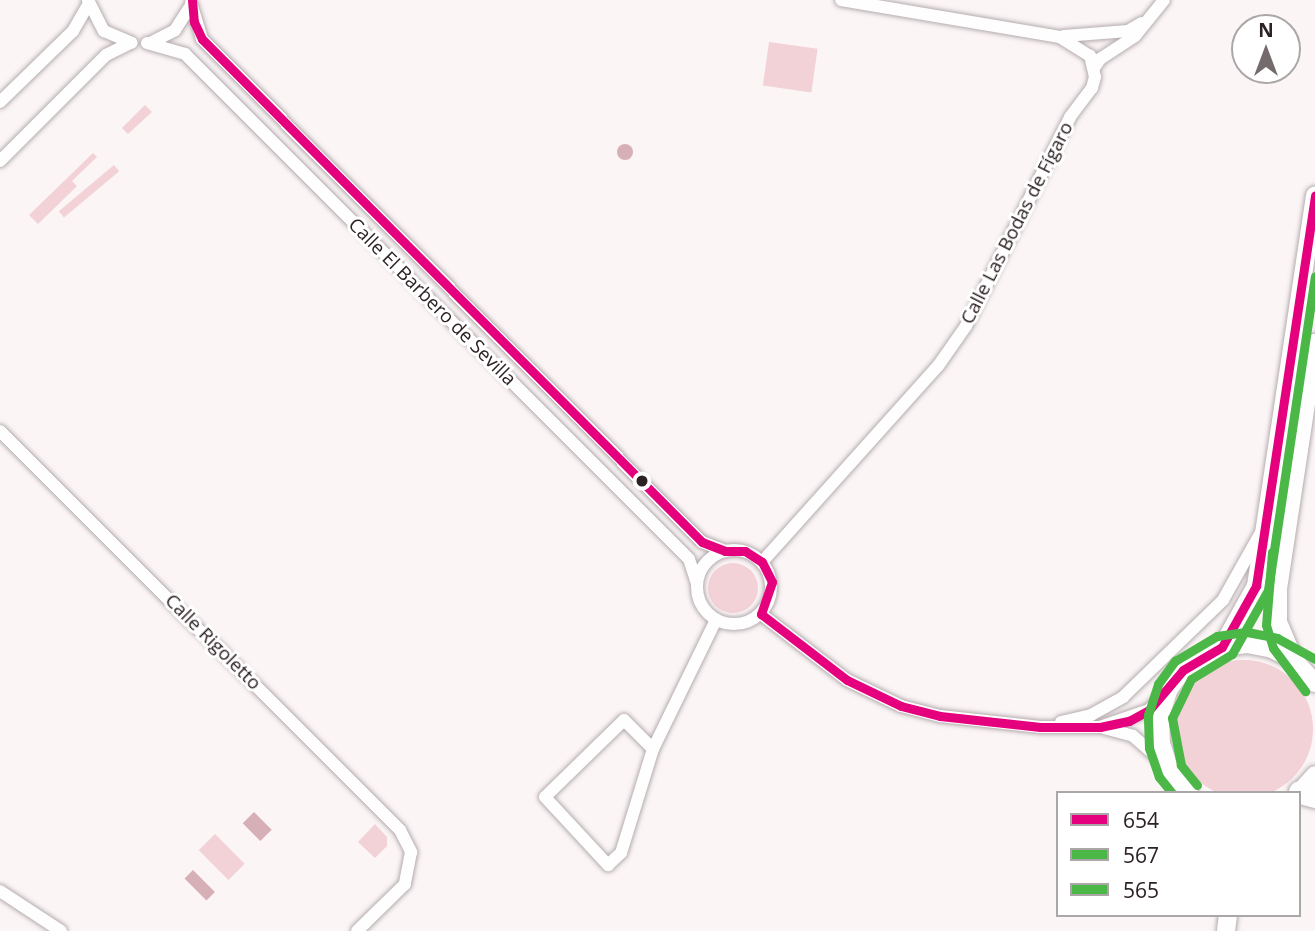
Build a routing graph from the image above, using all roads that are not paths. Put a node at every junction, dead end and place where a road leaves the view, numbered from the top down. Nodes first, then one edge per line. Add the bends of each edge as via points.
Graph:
1 (841, 0) edge
2 (1164, 0) edge
3 (191, 2) edge
4 (88, 3) edge
5 (1147, 20) junction
6 (1060, 37) junction
7 (131, 43) junction
8 (147, 43) junction
9 (1094, 68) junction
10 (0, 102) edge
11 (0, 161) edge
12 (1315, 195) edge
13 (1315, 343) edge
14 (0, 431) edge
15 (1267, 520) junction
16 (725, 551) junction
17 (762, 562) junction
18 (697, 584) junction
19 (761, 614) junction
20 (716, 620) junction
21 (1222, 647) junction
22 (1308, 672) edge
23 (1169, 689) junction
24 (1040, 727) junction
25 (1100, 727) junction
26 (653, 750) junction
27 (1170, 771) junction
28 (1187, 791) edge
29 (0, 891) edge
30 (61, 931) edge
31 (357, 931) edge

1 - 6 street
2 - 5 street
3 - 8 street via 175,30
3 - 16 street, Calle El Barbero de Sevilla via 202,39 702,542
4 - 7 street via 104,31
4 - 10 street via 72,31
5 - 6 street via 1128,31
5 - 9 street via 1135,36
6 - 9 street via 1077,43
7 - 8 street
7 - 11 street via 106,55
8 - 18 street, Calle El Barbero de Sevilla via 185,54 689,559
9 - 17 street, Calle Las Bodas de Fígaro via 1092,88 1070,117 966,326 938,366
12 - 15 street
13 - 22 street via 1278,589 1278,622
14 - 31 street, Calle Rigoletto via 407,840 412,862 405,884
15 - 21 street via 1256,586
15 - 24 street via 1223,600 1123,697 1091,715
16 - 17 street via 745,551
16 - 18 street via 706,563
17 - 19 street via 772,582
18 - 20 street via 701,605
19 - 20 street via 739,625
19 - 24 street via 847,680 901,706 949,718
20 - 26 street
21 - 22 street via 1260,646
21 - 23 street via 1192,663
23 - 25 street via 1149,710
23 - 27 street via 1160,725
24 - 25 street
25 - 27 street via 1149,746
26 - 26 street via 621,853 608,865 545,797 624,720
27 - 28 street
29 - 30 street

